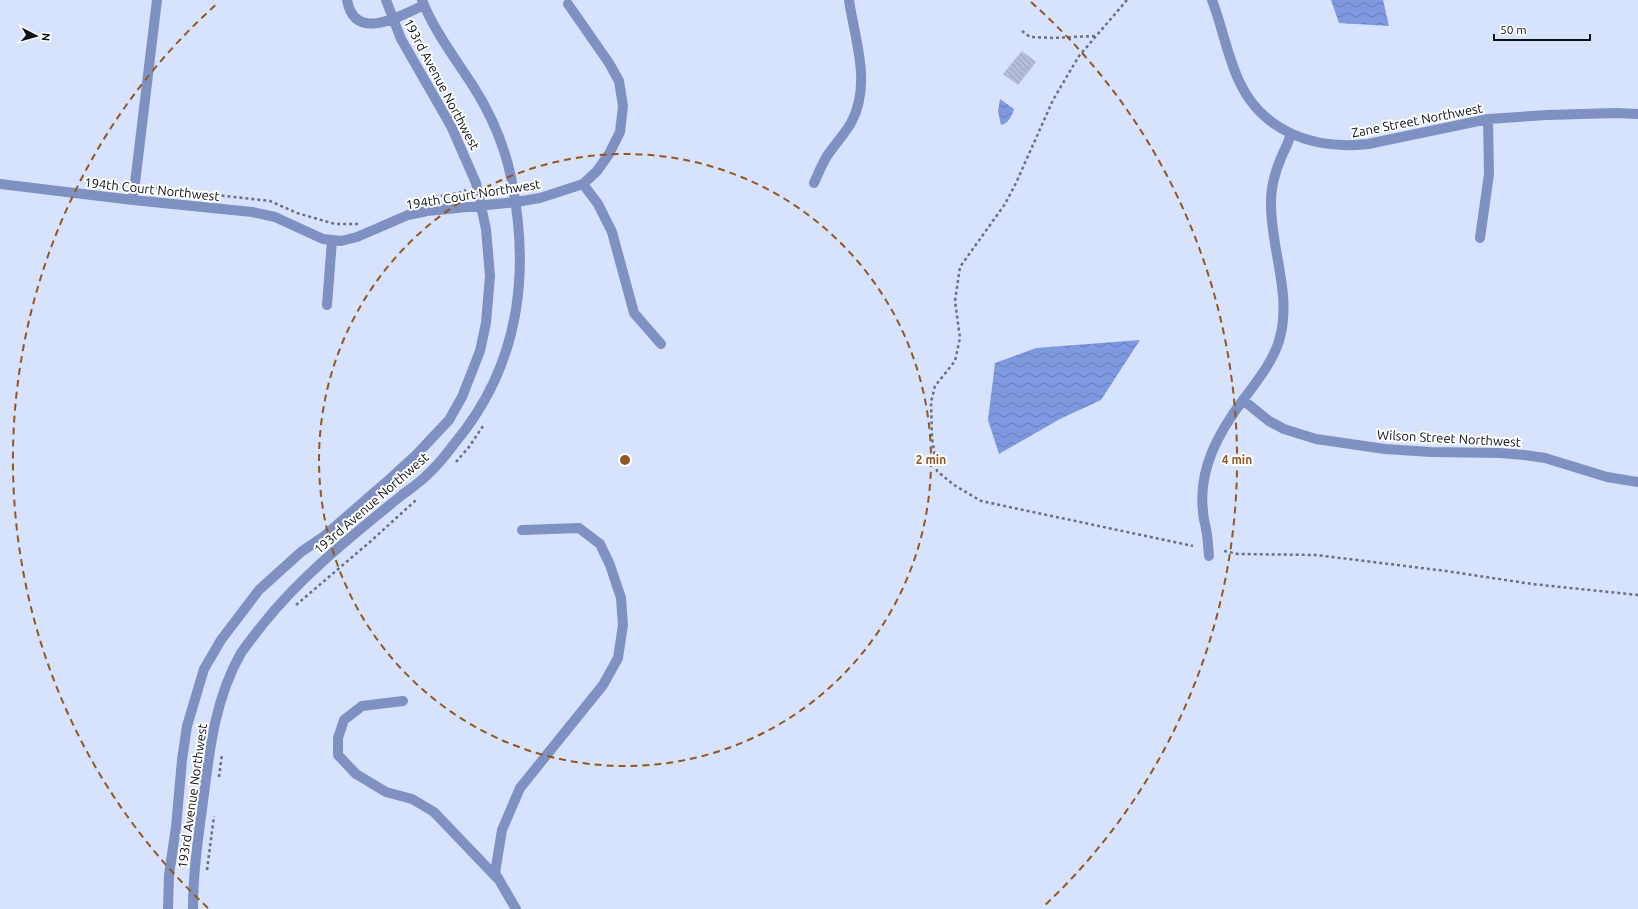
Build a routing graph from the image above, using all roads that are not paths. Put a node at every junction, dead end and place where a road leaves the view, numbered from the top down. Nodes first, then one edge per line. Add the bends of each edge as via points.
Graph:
1 (157, 0) edge
2 (347, 0) edge
3 (386, 0) edge
4 (849, 0) edge
5 (1212, 0) edge
6 (423, 2) edge
7 (568, 4) dead end
8 (392, 19) junction
9 (1638, 114) edge
10 (1488, 119) junction
11 (1290, 133) junction
12 (814, 183) dead end
13 (0, 184) edge
14 (583, 184) junction
15 (133, 200) junction
16 (516, 202) junction
17 (482, 206) junction
18 (1480, 238) dead end
19 (332, 240) junction
20 (328, 305) dead end
21 (661, 344) dead end
22 (1243, 400) junction
23 (1638, 482) edge
24 (522, 530) dead end
25 (1209, 556) dead end
26 (403, 701) dead end
27 (498, 879) junction
28 (168, 909) edge
29 (193, 909) edge
30 (516, 909) edge

1 - 15 street
2 - 8 street, 193rd Avenue Northwest via 349,10 356,19 367,24 378,24
3 - 8 street, 193rd Avenue Northwest
4 - 12 street via 861,63 861,92 851,122 827,156
5 - 11 street, Zane Street Northwest via 1233,66 1246,95 1268,119
6 - 8 street, 193rd Avenue Northwest
6 - 16 street, 193rd Avenue Northwest via 496,129
7 - 14 street, 194th Court Northwest via 619,81 623,106 620,132 609,154 597,171
8 - 17 street, 193rd Avenue Northwest via 460,145 476,183
9 - 10 street, Zane Street Northwest via 1547,115
10 - 11 street, Zane Street Northwest via 1349,146 1319,144
10 - 18 street via 1489,174
11 - 22 street via 1290,139 1276,171 1271,202 1284,301 1283,321 1272,358
13 - 15 street, 194th Court Northwest
14 - 16 street, 194th Court Northwest via 540,198
14 - 21 street via 598,204 612,232 634,313
15 - 19 street, 194th Court Northwest via 252,212 275,217 322,239
16 - 17 street, 194th Court Northwest
16 - 29 street, 193rd Avenue Northwest via 520,251 515,323 494,384 481,408 465,432 427,475 334,551 276,608 243,650 231,673 220,699 207,762
17 - 19 street, 194th Court Northwest via 408,215 357,237 341,241
17 - 28 street, 193rd Avenue Northwest via 489,253 489,301 486,323 472,374 449,420 392,477 301,552 260,590 221,640 204,669 187,726 169,875
19 - 20 street
22 - 23 street, Wilson Street Northwest via 1269,421 1284,429 1316,439 1392,450 1524,455 1545,458 1607,477
22 - 25 street via 1216,441 1205,476 1203,511
24 - 27 street via 579,528 600,544 621,598 623,625 618,658 603,685 520,788 502,830 495,873
26 - 27 street via 362,706 344,720 338,738 338,755 356,774 386,792 412,799 434,812
27 - 30 street

